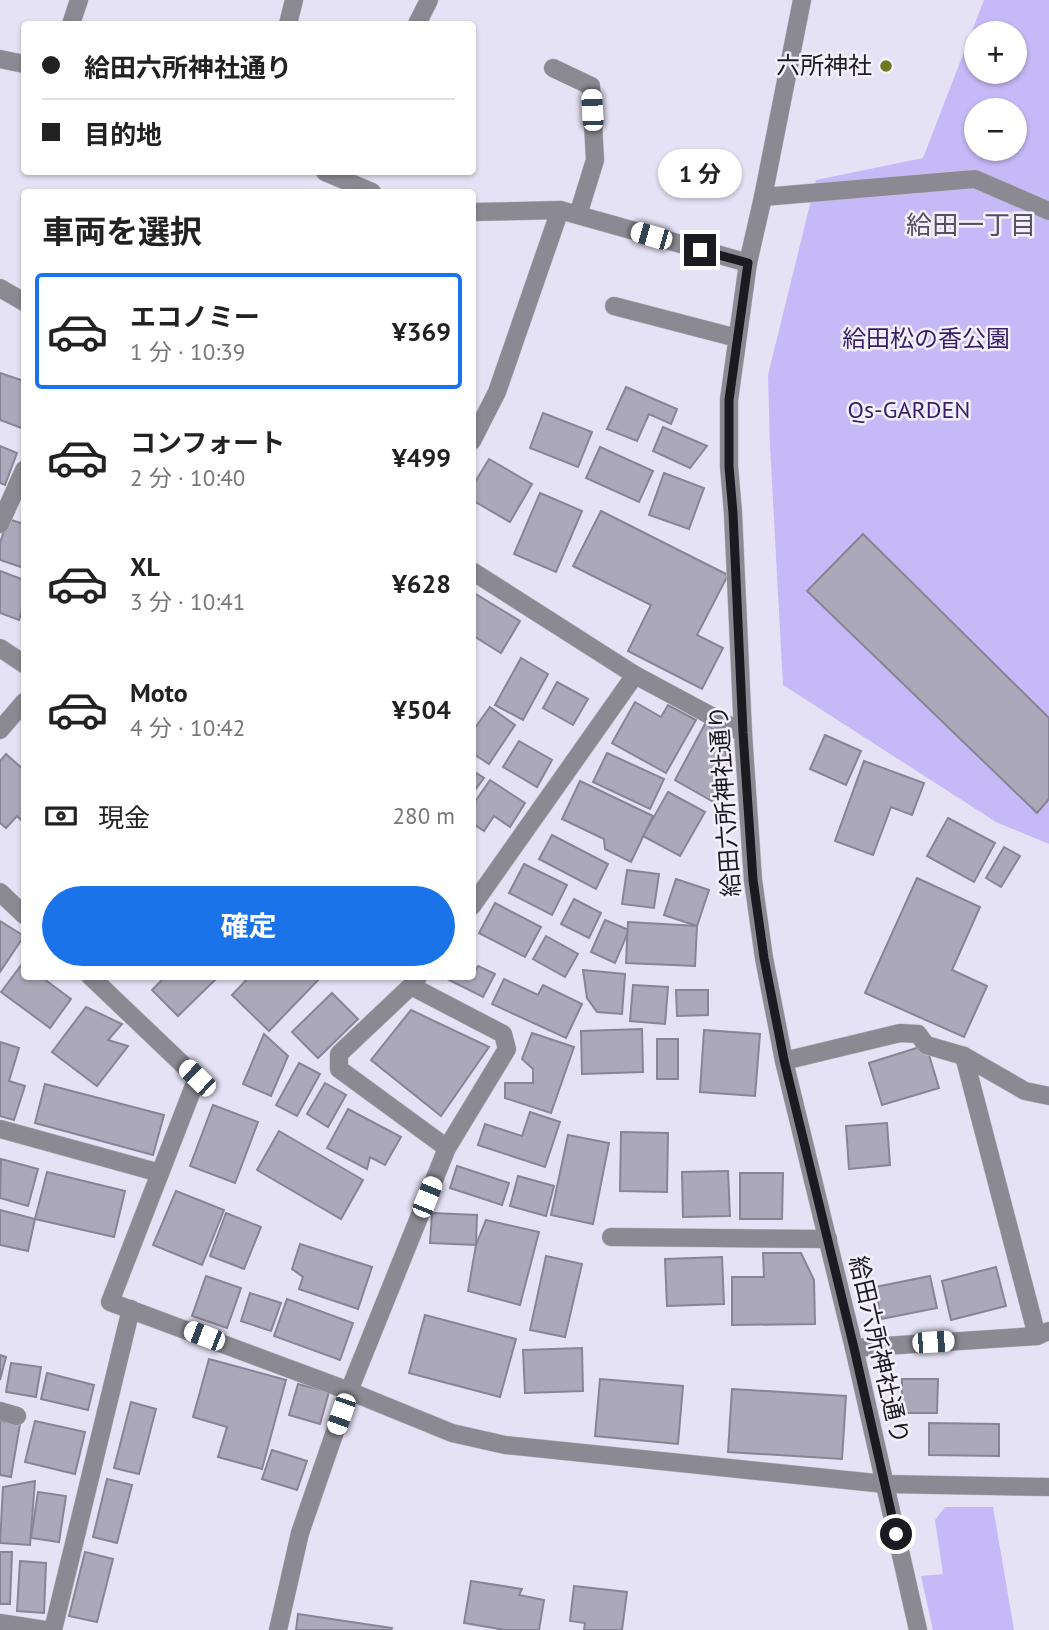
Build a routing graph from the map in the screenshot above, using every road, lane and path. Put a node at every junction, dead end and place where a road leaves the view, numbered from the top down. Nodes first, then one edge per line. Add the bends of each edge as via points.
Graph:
1 (79, 0) edge
2 (294, 0) edge
3 (429, 0) edge
4 (802, 0) edge
5 (72, 21) edge
6 (289, 21) edge
7 (418, 21) edge
8 (0, 59) edge
9 (21, 63) edge
10 (553, 68) dead end
11 (339, 175) edge
12 (366, 189) edge
13 (763, 197) junction
14 (560, 210) junction
15 (1049, 211) edge
16 (476, 212) edge
17 (578, 215) junction
18 (748, 263) junction
19 (0, 288) edge
20 (21, 300) edge
21 (614, 306) dead end
22 (737, 338) junction
23 (476, 433) edge
24 (21, 477) edge
25 (0, 524) edge
26 (476, 574) edge
27 (0, 648) edge
28 (21, 662) edge
29 (635, 675) junction
30 (21, 706) edge
31 (0, 730) edge
32 (743, 733) junction
33 (0, 892) edge
34 (476, 900) edge
35 (21, 912) edge
36 (94, 980) edge
37 (415, 981) edge
38 (964, 1056) junction
39 (784, 1060) junction
40 (1049, 1096) edge
41 (0, 1129) edge
42 (447, 1148) junction
43 (160, 1173) junction
44 (611, 1237) dead end
45 (828, 1240) junction
46 (131, 1309) junction
47 (1043, 1334) edge
48 (854, 1348) junction
49 (349, 1391) junction
50 (885, 1483) junction
51 (1049, 1487) edge
52 (0, 1623) edge
53 (44, 1630) edge
54 (53, 1630) edge
55 (278, 1630) edge
56 (918, 1630) edge

1 - 5 street
2 - 6 street
3 - 7 street
4 - 13 street, 給田六所神社通り
8 - 9 street
10 - 17 street via 591,86 595,160
11 - 12 street
13 - 15 street via 975,179
13 - 18 street, 給田六所神社通り
14 - 16 street
14 - 17 street
14 - 23 street via 497,392
17 - 18 street
18 - 22 street, 給田六所神社通り
19 - 20 street
21 - 22 street
22 - 32 street, 給田六所神社通り via 729,400 729,466
24 - 25 street
26 - 29 street
27 - 28 street
29 - 32 street
29 - 34 street
30 - 31 street
32 - 39 street, 給田六所神社通り via 753,880
33 - 35 street
36 - 43 street via 197,1078
37 - 42 street via 503,1034 507,1049
37 - 42 street via 339,1054 339,1069
38 - 39 street via 926,1045 918,1034 900,1032
38 - 40 street via 1025,1091
38 - 47 street
39 - 45 street, 給田六所神社通り
41 - 43 street
42 - 49 street
43 - 46 street via 110,1302
44 - 45 street
45 - 48 street, 給田六所神社通り
46 - 49 street
46 - 54 street
47 - 48 street
48 - 50 street, 給田六所神社通り
49 - 50 street via 452,1433 505,1445
49 - 55 street via 300,1533
50 - 51 street
50 - 56 street, 給田六所神社通り
52 - 53 street

